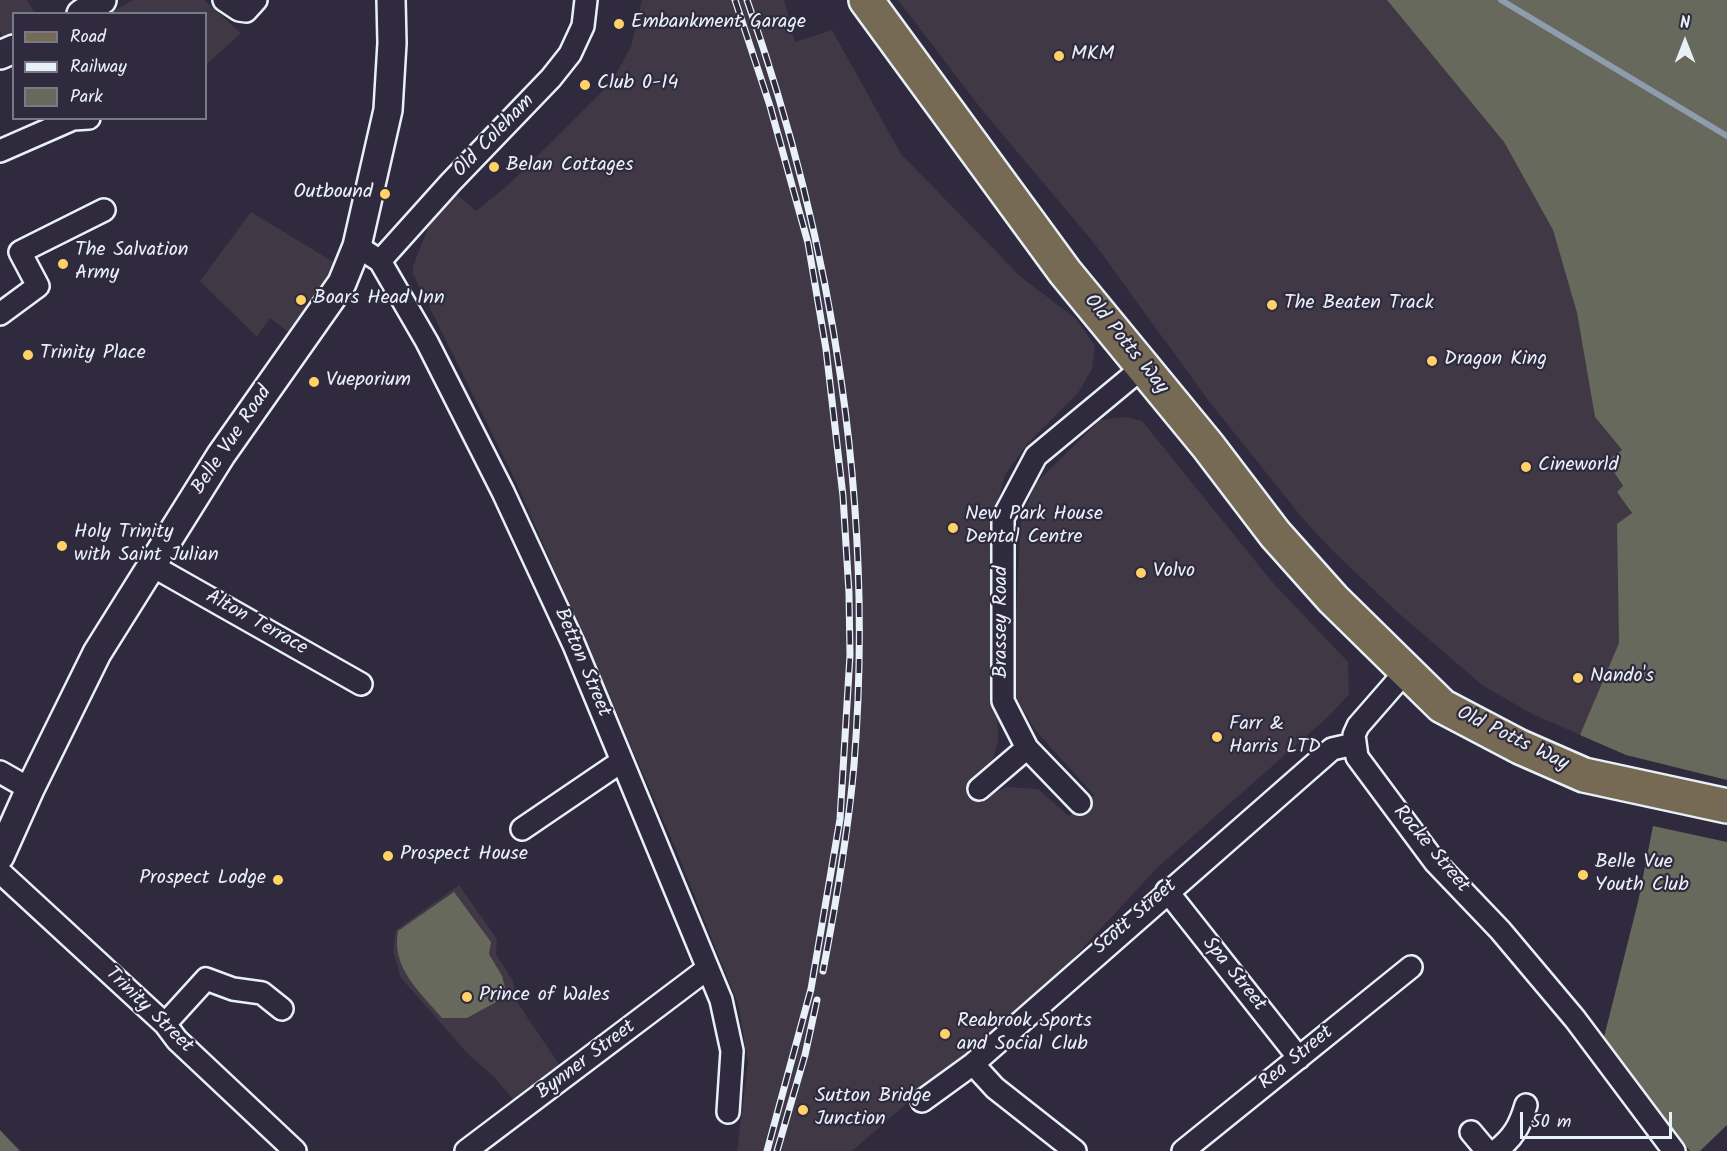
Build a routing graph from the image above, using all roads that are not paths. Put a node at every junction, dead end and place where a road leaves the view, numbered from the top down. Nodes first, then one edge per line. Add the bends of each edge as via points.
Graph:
1 (102, 0) edge
2 (224, 0) edge
3 (256, 0) edge
4 (391, 0) edge
5 (586, 0) edge
6 (866, 0) edge
7 (84, 12) edge
8 (71, 120) edge
9 (0, 151) edge
10 (104, 210) dead end
11 (357, 246) junction
12 (386, 255) junction
13 (0, 314) edge
14 (1142, 368) junction
15 (151, 565) junction
16 (1406, 671) junction
17 (361, 684) dead end
18 (1354, 744) junction
19 (1027, 748) junction
20 (622, 761) junction
21 (0, 772) edge
22 (30, 789) junction
23 (979, 789) dead end
24 (1080, 803) dead end
25 (1727, 806) edge
26 (522, 829) dead end
27 (0, 856) edge
28 (0, 872) edge
29 (1167, 891) junction
30 (1411, 967) dead end
31 (707, 969) junction
32 (282, 1009) dead end
33 (165, 1024) junction
34 (1299, 1058) junction
35 (972, 1064) junction
36 (922, 1101) dead end
37 (1526, 1105) dead end
38 (728, 1112) dead end
39 (1471, 1132) dead end
40 (295, 1151) edge
41 (466, 1151) edge
42 (1075, 1151) edge
43 (1183, 1151) edge
44 (1487, 1151) edge
45 (1496, 1151) edge
46 (1674, 1151) edge

1 - 7 street
2 - 3 street via 246,11
4 - 11 street, Belle Vue Road via 391,85
5 - 12 street, Old Coleham via 583,26 570,54
6 - 14 main road, Old Potts Way via 1065,273
8 - 9 street
10 - 13 street via 20,252 38,286
11 - 12 street, Betton Street
11 - 15 street, Belle Vue Road via 342,283 221,455
12 - 20 street, Betton Street via 566,627
14 - 16 main road, Old Potts Way via 1282,542
14 - 19 street, Brassey Road via 1036,456 1003,518 1003,701
15 - 17 street, Alton Terrace
15 - 22 street, Belle Vue Road via 97,653
16 - 18 street via 1358,726
16 - 25 main road, Old Potts Way via 1442,706 1584,775
18 - 29 street, Scott Street via 1332,749
18 - 46 street, Rocke Street via 1357,757 1436,862 1575,1019
19 - 23 street
19 - 24 street, Brassey Road
20 - 26 street
20 - 31 street, Betton Street
21 - 22 street
22 - 27 street, Belle Vue Road
28 - 33 street, Trinity Street
29 - 34 street, Spa Street
29 - 35 street, Scott Street
30 - 34 street, Rea Street
31 - 38 street, Betton Street via 721,1000 732,1051
31 - 41 street, Bynner Street
32 - 33 street via 262,993 233,990 206,979
33 - 40 street, Trinity Street via 177,1040
34 - 43 street, Rea Street
35 - 36 street, Scott Street
35 - 42 street via 995,1088
37 - 45 street via 1520,1125
39 - 44 street

